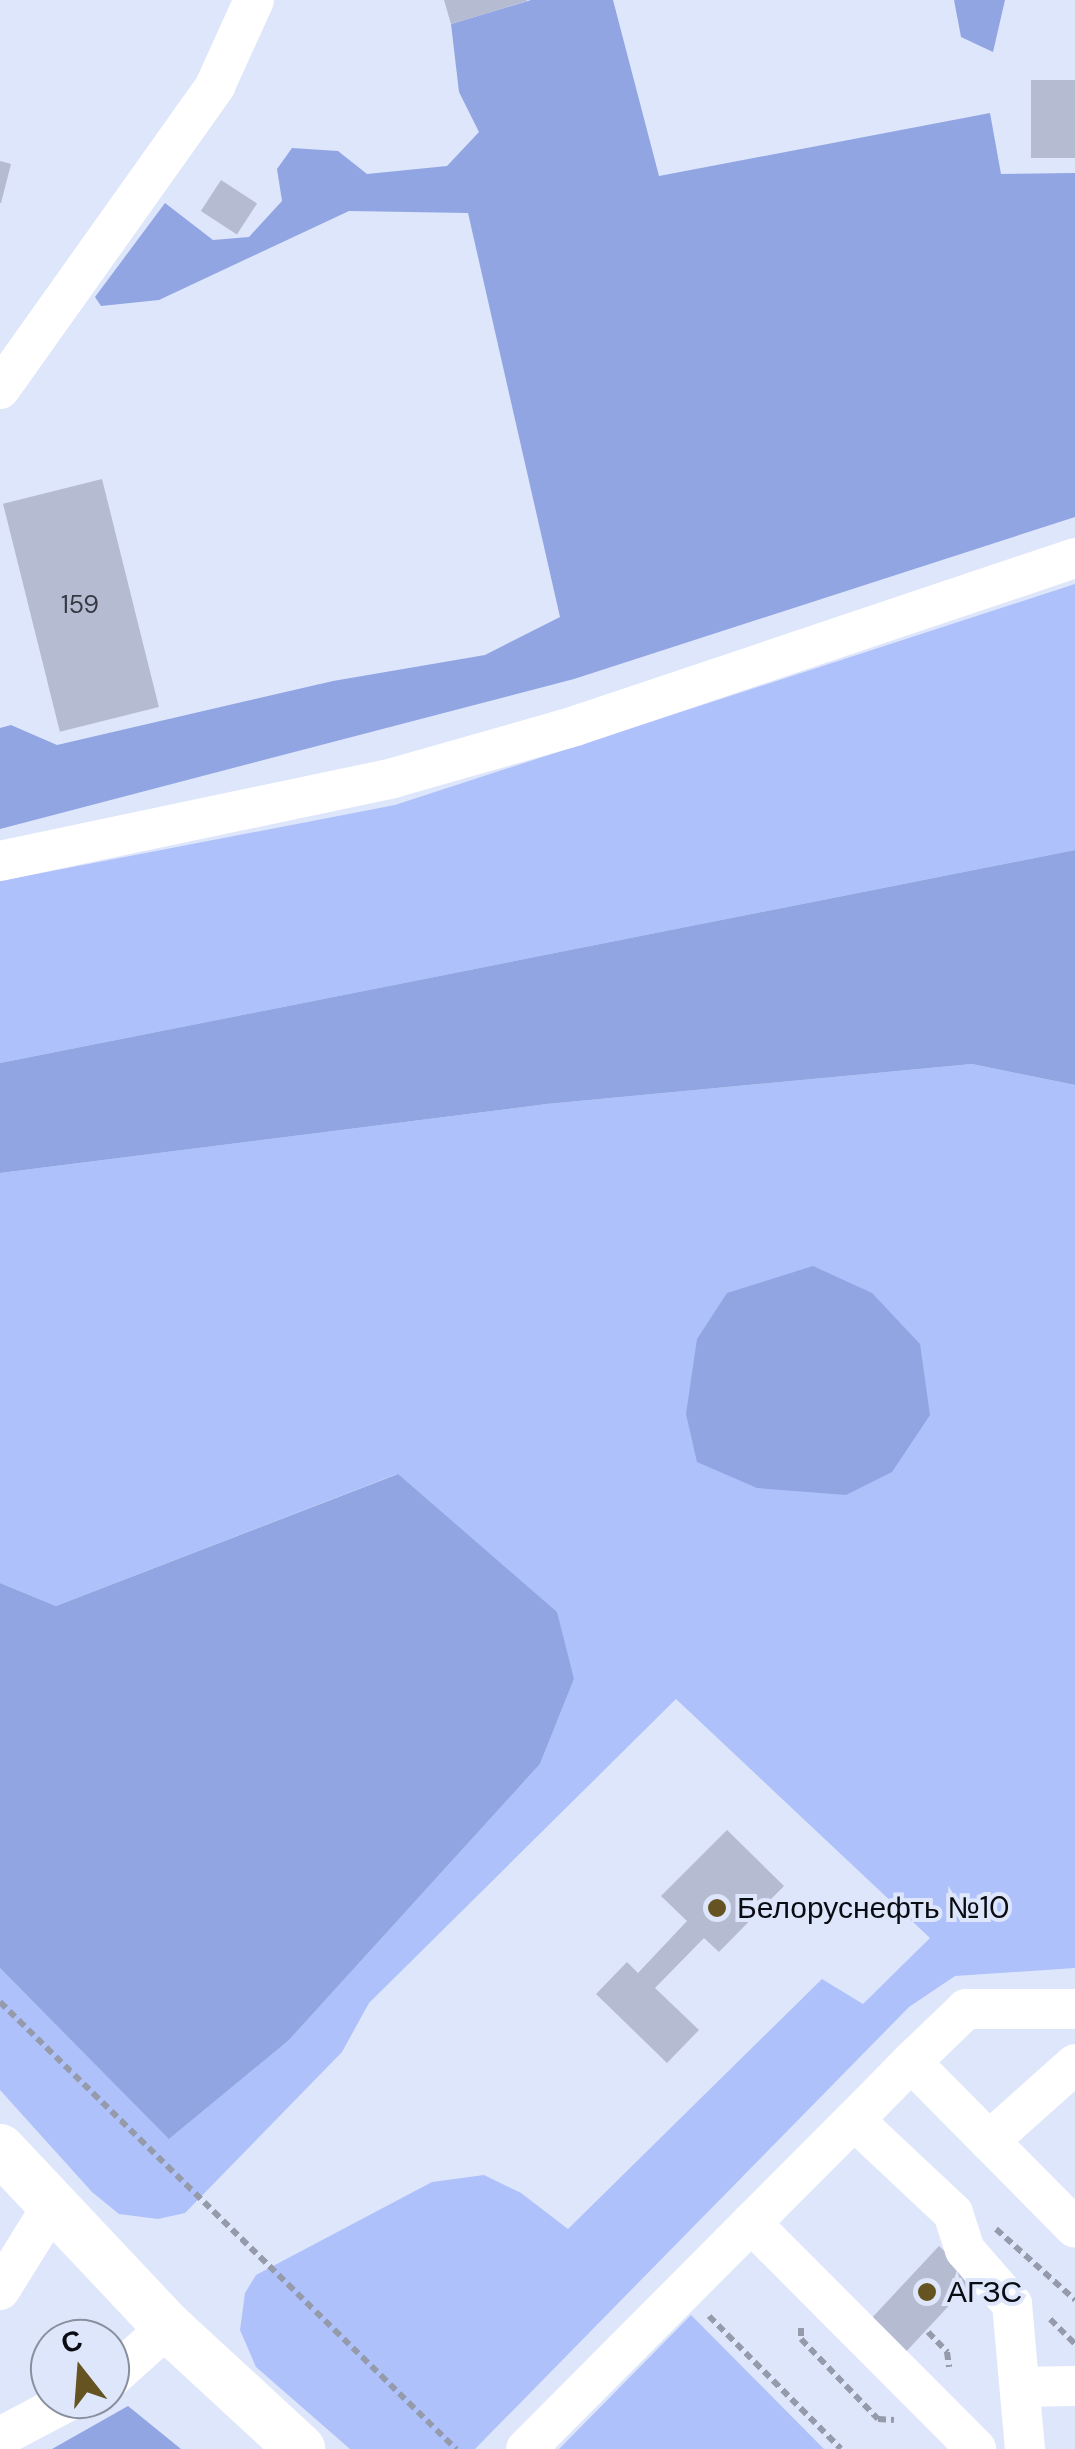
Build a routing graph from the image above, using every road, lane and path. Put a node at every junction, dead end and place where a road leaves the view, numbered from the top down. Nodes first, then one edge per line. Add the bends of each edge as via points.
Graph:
1 (254, 0) edge
2 (0, 388) edge
3 (1075, 558) edge
4 (0, 861) edge
5 (0, 2002) edge
6 (1075, 2009) edge
7 (911, 2062) junction
8 (1075, 2064) edge
9 (854, 2120) junction
10 (988, 2141) junction
11 (0, 2148) edge
12 (52, 2206) junction
13 (751, 2223) junction
14 (1075, 2228) edge
15 (994, 2230) dead end
16 (0, 2290) edge
17 (679, 2291) junction
18 (1075, 2300) edge
19 (168, 2327) junction
20 (928, 2332) dead end
21 (130, 2361) edge
22 (952, 2383) dead end
23 (1075, 2386) edge
24 (1020, 2387) junction
25 (35, 2419) edge
26 (0, 2438) edge
27 (300, 2449) edge
28 (456, 2449) edge
29 (526, 2449) edge
30 (841, 2449) edge
31 (976, 2449) edge
32 (1026, 2449) edge

1 - 2 lane via 215,86
3 - 4 lane via 575,726 411,773
5 - 28 path
6 - 7 lane via 966,2009
7 - 9 lane
7 - 10 lane
8 - 10 lane
9 - 13 lane
9 - 24 lane via 953,2214 966,2250 1012,2304
10 - 14 lane
11 - 12 main road
12 - 16 lane
12 - 19 main road
13 - 17 lane
13 - 31 lane
15 - 18 path via 1002,2227
17 - 29 lane
17 - 30 path
19 - 21 lane
19 - 27 main road
20 - 22 path via 947,2352
23 - 24 lane
24 - 32 lane
25 - 26 lane

